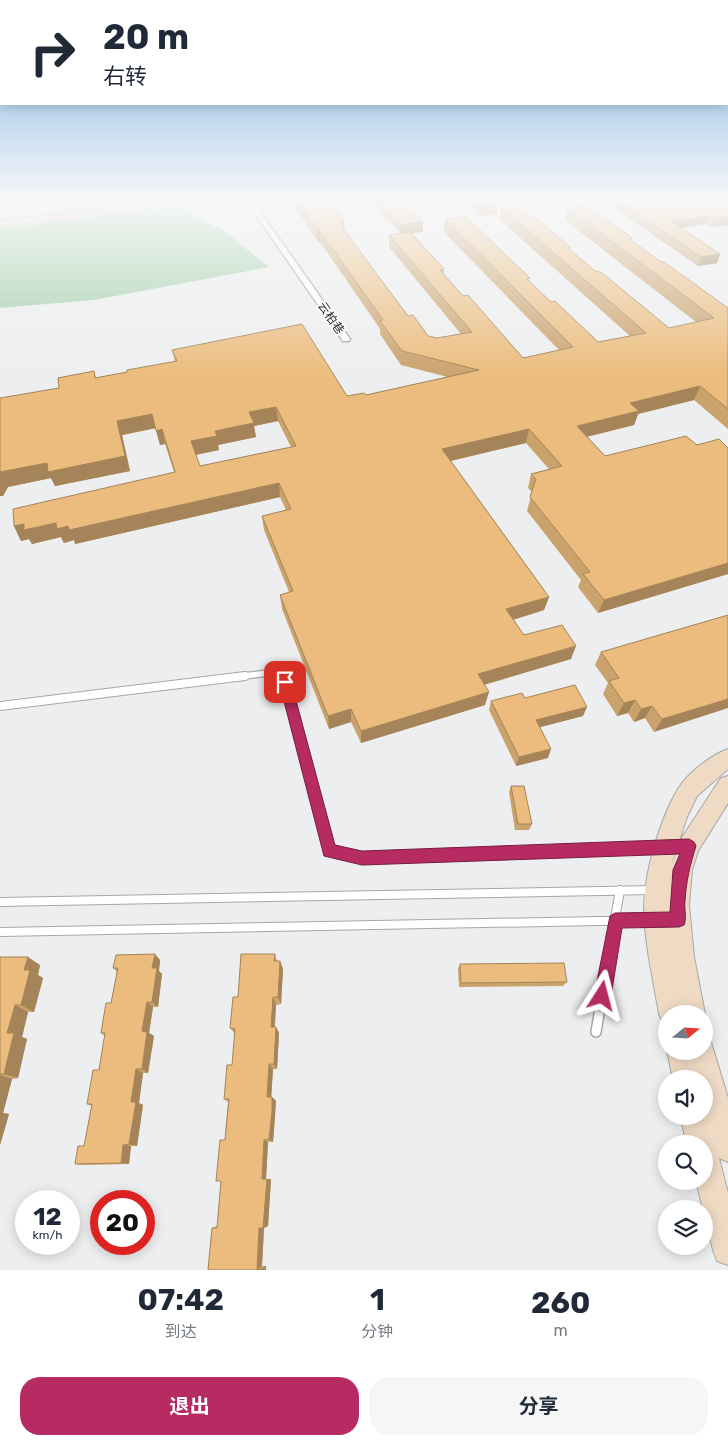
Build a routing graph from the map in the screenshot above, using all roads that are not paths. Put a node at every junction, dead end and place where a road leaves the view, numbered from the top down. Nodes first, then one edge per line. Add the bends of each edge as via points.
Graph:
1 (289, 258) edge
2 (346, 339) dead end
3 (0, 706) edge
4 (728, 758) edge
5 (728, 785) edge
6 (678, 847) junction
7 (668, 889) junction
8 (620, 890) junction
9 (0, 902) edge
10 (668, 920) junction
11 (615, 921) junction
12 (0, 932) edge
13 (670, 1005) edge
14 (690, 1005) edge
15 (596, 1032) dead end
16 (704, 1060) edge
17 (728, 1148) edge
18 (713, 1190) edge
19 (728, 1250) edge

1 - 2 street, 云柏巷
3 - 6 lane via 268,673 285,682 329,851 362,858
4 - 6 main road via 690,790 677,814
5 - 6 main road
6 - 7 main road via 681,870
7 - 8 lane
7 - 10 main road via 677,905
8 - 9 lane
8 - 11 lane
10 - 11 lane
10 - 13 main road via 659,949
10 - 14 main road via 682,957
11 - 12 lane
11 - 15 lane
16 - 17 main road
18 - 19 main road

